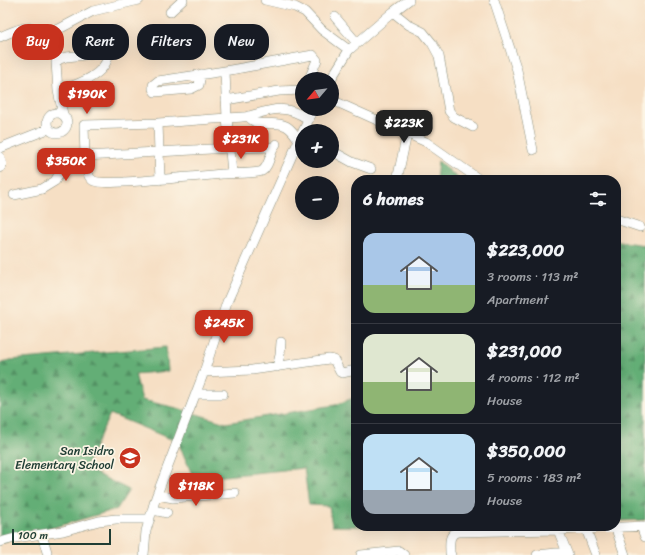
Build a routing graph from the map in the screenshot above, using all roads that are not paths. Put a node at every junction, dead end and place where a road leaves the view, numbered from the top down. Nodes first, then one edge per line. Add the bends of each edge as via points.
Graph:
1 (138, 0) edge
2 (183, 0) edge
3 (265, 0) edge
4 (409, 0) edge
5 (494, 0) edge
6 (170, 12) dead end
7 (393, 12) junction
8 (335, 17) dead end
9 (0, 37) edge
10 (357, 43) junction
11 (349, 50) junction
12 (225, 71) junction
13 (312, 72) edge
14 (335, 72) edge
15 (201, 74) dead end
16 (58, 91) junction
17 (295, 91) edge
18 (226, 100) junction
19 (339, 103) edge
20 (63, 114) junction
21 (248, 116) junction
22 (310, 116) edge
23 (227, 118) junction
24 (308, 119) junction
25 (158, 123) junction
26 (306, 124) edge
27 (84, 125) junction
28 (68, 126) junction
29 (473, 127) dead end
30 (48, 129) junction
31 (295, 132) edge
32 (407, 134) junction
33 (0, 148) edge
34 (230, 148) junction
35 (295, 150) edge
36 (533, 150) dead end
37 (158, 151) junction
38 (339, 155) edge
39 (86, 156) junction
40 (0, 157) edge
41 (0, 168) edge
42 (371, 169) dead end
43 (232, 173) junction
44 (399, 175) edge
45 (473, 175) edge
46 (160, 180) junction
47 (14, 195) dead end
48 (621, 221) edge
49 (640, 227) dead end
50 (281, 342) dead end
51 (277, 366) junction
52 (351, 371) edge
53 (204, 372) junction
54 (196, 394) junction
55 (223, 394) dead end
56 (235, 493) dead end
57 (157, 495) junction
58 (152, 510) junction
59 (167, 513) dead end
60 (150, 519) junction
61 (621, 526) edge
62 (643, 526) edge
63 (508, 531) edge
64 (558, 531) edge
65 (587, 531) edge
66 (617, 531) edge
67 (42, 535) junction
68 (645, 537) edge
69 (0, 542) edge
70 (47, 552) dead end
71 (567, 553) edge
72 (144, 555) edge
73 (361, 555) edge
74 (404, 555) edge
75 (451, 555) edge
76 (537, 555) edge
77 (596, 555) edge
78 (625, 555) edge

1 - 9 street via 93,11 59,29 33,27 16,30
2 - 6 street
3 - 11 street via 305,12 322,30
4 - 7 street
5 - 36 street via 517,70
7 - 10 street
7 - 29 street via 423,32 432,42 440,56 449,111 454,117
8 - 10 street
10 - 11 street
11 - 14 street
12 - 13 street via 313,55 318,60
12 - 15 street
12 - 18 street
16 - 16 street via 56,62 60,59 106,52 108,60 91,78
16 - 20 street
17 - 18 street
18 - 23 street
19 - 32 street
20 - 28 street
20 - 30 street via 56,113 50,116 47,122
21 - 23 street
21 - 24 street via 270,110 287,110
21 - 31 street via 255,123 285,126
22 - 24 street
23 - 25 street
23 - 34 street
24 - 26 street
25 - 27 street
25 - 37 street
27 - 28 street
27 - 39 street
28 - 30 street via 59,134
30 - 33 street
32 - 44 street
32 - 45 street via 426,142
34 - 37 street
34 - 43 street
34 - 43 street via 276,145 262,171
35 - 53 street via 227,302
37 - 39 street
37 - 46 street
38 - 42 street
39 - 46 street via 88,173 94,182
39 - 47 street via 71,162 62,169 55,181 42,189
40 - 41 street
43 - 46 street
48 - 49 street
50 - 51 street
51 - 52 street via 329,359 334,360 340,372
51 - 53 street
53 - 54 street
54 - 55 street
54 - 57 street
56 - 57 street via 173,498
57 - 58 street
58 - 59 street
58 - 60 street
60 - 67 street via 99,521
60 - 72 street
61 - 62 street
62 - 68 street
63 - 75 street via 452,534
64 - 71 street
65 - 77 street
66 - 78 street
67 - 69 street
67 - 70 street
71 - 76 street
73 - 74 street via 399,551

